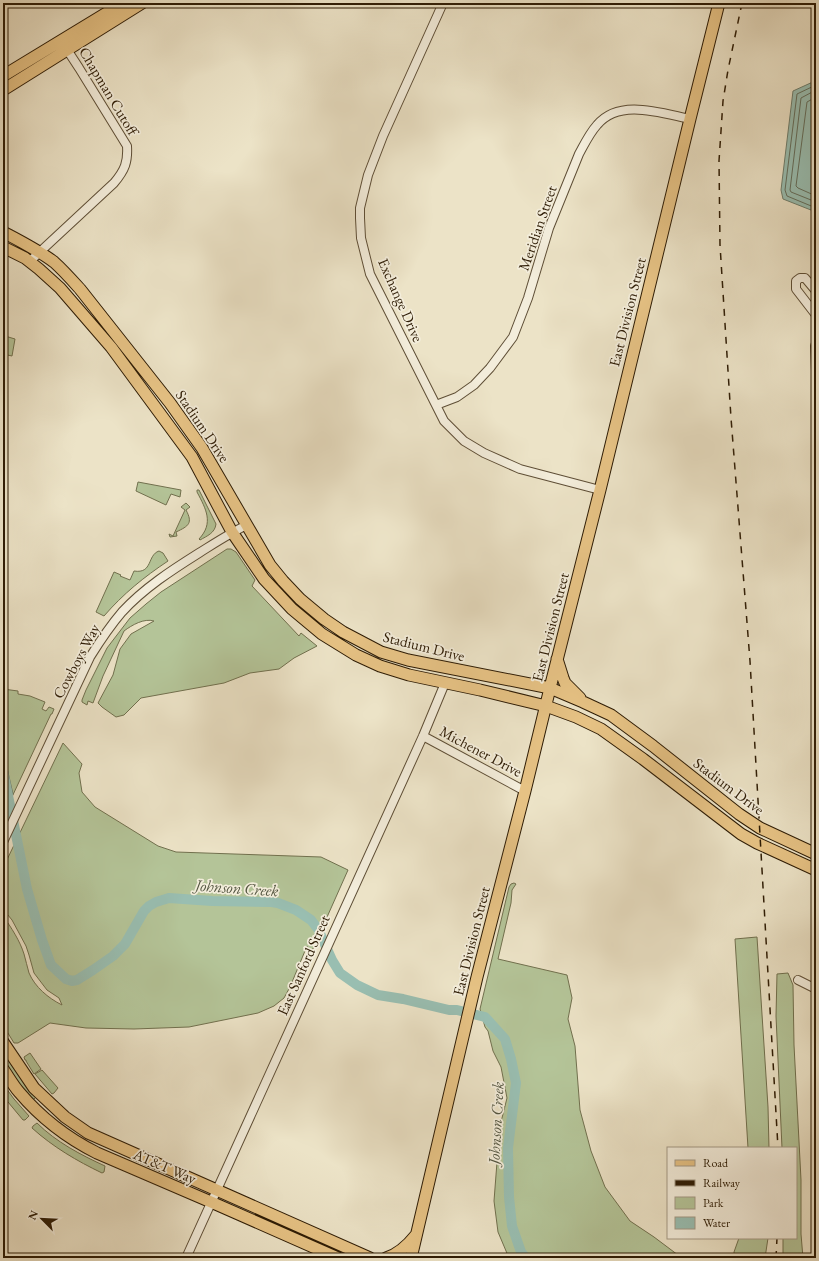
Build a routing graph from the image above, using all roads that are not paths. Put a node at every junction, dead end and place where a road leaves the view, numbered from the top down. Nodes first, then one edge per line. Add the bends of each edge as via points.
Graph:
1 (123, 3) edge
2 (142, 3) edge
3 (443, 3) edge
4 (719, 3) edge
5 (61, 40) junction
6 (68, 50) junction
7 (3, 76) edge
8 (3, 90) edge
9 (690, 119) junction
10 (3, 232) edge
11 (3, 247) edge
12 (40, 253) junction
13 (29, 262) junction
14 (816, 291) edge
15 (816, 315) edge
16 (120, 340) junction
17 (816, 343) edge
18 (111, 347) junction
19 (816, 371) edge
20 (436, 405) junction
21 (600, 490) junction
22 (246, 525) junction
23 (232, 532) junction
24 (343, 632) junction
25 (336, 643) junction
26 (557, 658) junction
27 (445, 683) junction
28 (550, 688) junction
29 (583, 702) junction
30 (546, 706) junction
31 (423, 736) junction
32 (652, 766) junction
33 (706, 788) junction
34 (525, 791) junction
35 (3, 842) edge
36 (816, 854) edge
37 (816, 870) edge
38 (798, 980) dead end
39 (816, 989) edge
40 (3, 1042) edge
41 (3, 1069) edge
42 (216, 1190) junction
43 (211, 1202) junction
44 (416, 1234) junction
45 (186, 1258) edge
46 (338, 1258) edge
47 (370, 1258) edge
48 (386, 1258) edge
49 (411, 1258) edge

1 - 5 main road
2 - 6 main road
3 - 20 street, Exchange Drive via 380,143 368,175 360,213 362,238 370,274
4 - 9 main road, East Division Street
5 - 6 street, Chapman Cutoff
5 - 7 main road
6 - 8 main road
6 - 12 street, Chapman Cutoff via 127,146 127,157 122,174 114,183
9 - 20 street, Meridian Street via 642,109 612,114 597,125 579,154 549,228 528,298 513,337 474,385 457,397
9 - 21 main road, East Division Street
10 - 12 main road, Stadium Drive
11 - 13 main road, Stadium Drive
12 - 13 street, Chapman Cutoff
12 - 16 main road, Stadium Drive via 69,276
13 - 18 main road, Stadium Drive via 60,288
14 - 15 street via 805,278 796,281 796,289
16 - 18 main road
16 - 22 main road, Stadium Drive via 202,448
17 - 19 street
18 - 23 main road, Stadium Drive via 192,457
20 - 21 street, Exchange Drive via 444,421 464,441 484,453 520,469
21 - 26 main road, East Division Street
22 - 23 street, Cowboys Way
22 - 24 main road, Stadium Drive via 270,565 283,581 300,599
23 - 25 main road, Stadium Drive via 264,579 292,608
23 - 35 street, Cowboys Way via 176,567 137,598 103,636 90,657
24 - 25 main road
24 - 28 main road, Stadium Drive via 381,652 408,660
25 - 27 main road, Stadium Drive via 380,666
26 - 28 main road, East Division Street
26 - 29 main road via 562,678
27 - 30 main road, Stadium Drive
27 - 31 street, East Sanford Street
28 - 29 main road, Stadium Drive
28 - 30 main road, East Division Street
29 - 33 main road, Stadium Drive via 611,715
30 - 32 main road, Stadium Drive via 601,729
30 - 34 main road, East Division Street
31 - 34 street, Michener Drive
31 - 42 street, East Sanford Street
32 - 33 main road via 692,787
32 - 37 main road, Stadium Drive via 741,834
33 - 36 main road, Stadium Drive via 752,823
34 - 44 main road, East Division Street
38 - 39 street
40 - 42 main road, AT&T Way via 34,1088 65,1117 88,1133
41 - 43 main road, AT&T Way via 18,1091 55,1128 97,1153
42 - 43 street, East Sanford Street
42 - 47 main road, AT&T Way
43 - 45 street, East Sanford Street
43 - 46 main road, AT&T Way
44 - 48 main road via 402,1250
44 - 49 main road, East Division Street

